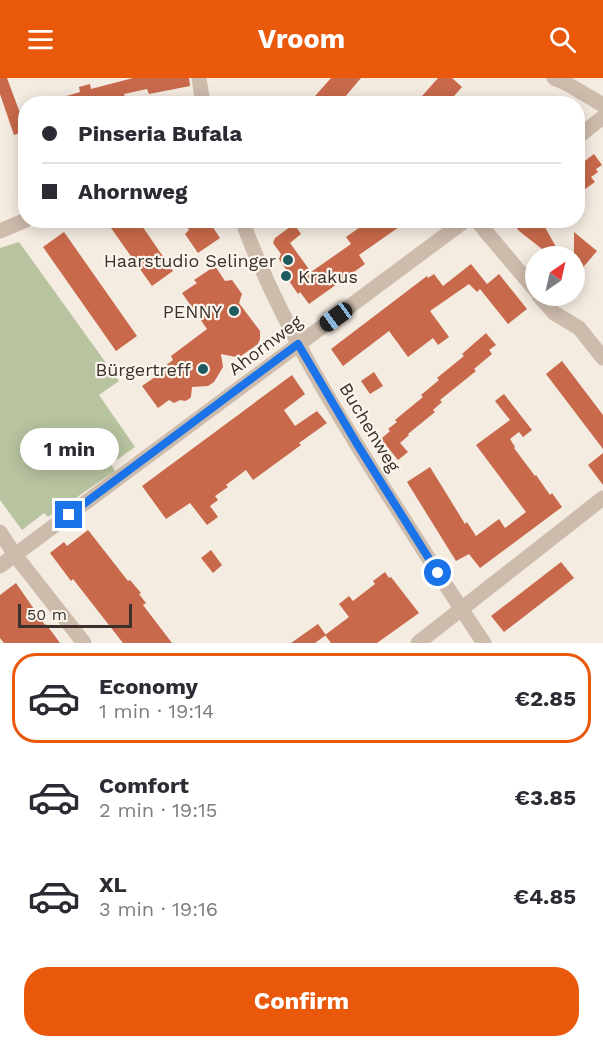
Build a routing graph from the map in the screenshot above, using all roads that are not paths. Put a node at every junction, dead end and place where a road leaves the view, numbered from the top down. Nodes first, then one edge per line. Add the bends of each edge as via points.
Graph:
1 (198, 78) edge
2 (554, 78) edge
3 (201, 96) edge
4 (603, 105) edge
5 (603, 117) edge
6 (585, 131) edge
7 (18, 223) edge
8 (245, 228) edge
9 (455, 228) edge
10 (483, 228) edge
11 (0, 231) edge
12 (525, 278) edge
13 (548, 306) edge
14 (298, 344) junction
15 (603, 358) edge
16 (603, 498) edge
17 (0, 532) edge
18 (15, 555) junction
19 (0, 566) edge
20 (462, 610) junction
21 (84, 643) edge
22 (418, 643) edge
23 (484, 643) edge

1 - 3 street
2 - 4 street
5 - 6 street
7 - 11 street
8 - 14 street, Buchenweg via 255,258
9 - 14 street, Ahornweg
10 - 12 street
13 - 15 street via 579,328
14 - 18 street, Ahornweg
14 - 20 street, Buchenweg
16 - 20 street
17 - 18 street
18 - 19 street, Ahornweg
18 - 21 street
20 - 22 street
20 - 23 street, Buchenweg

